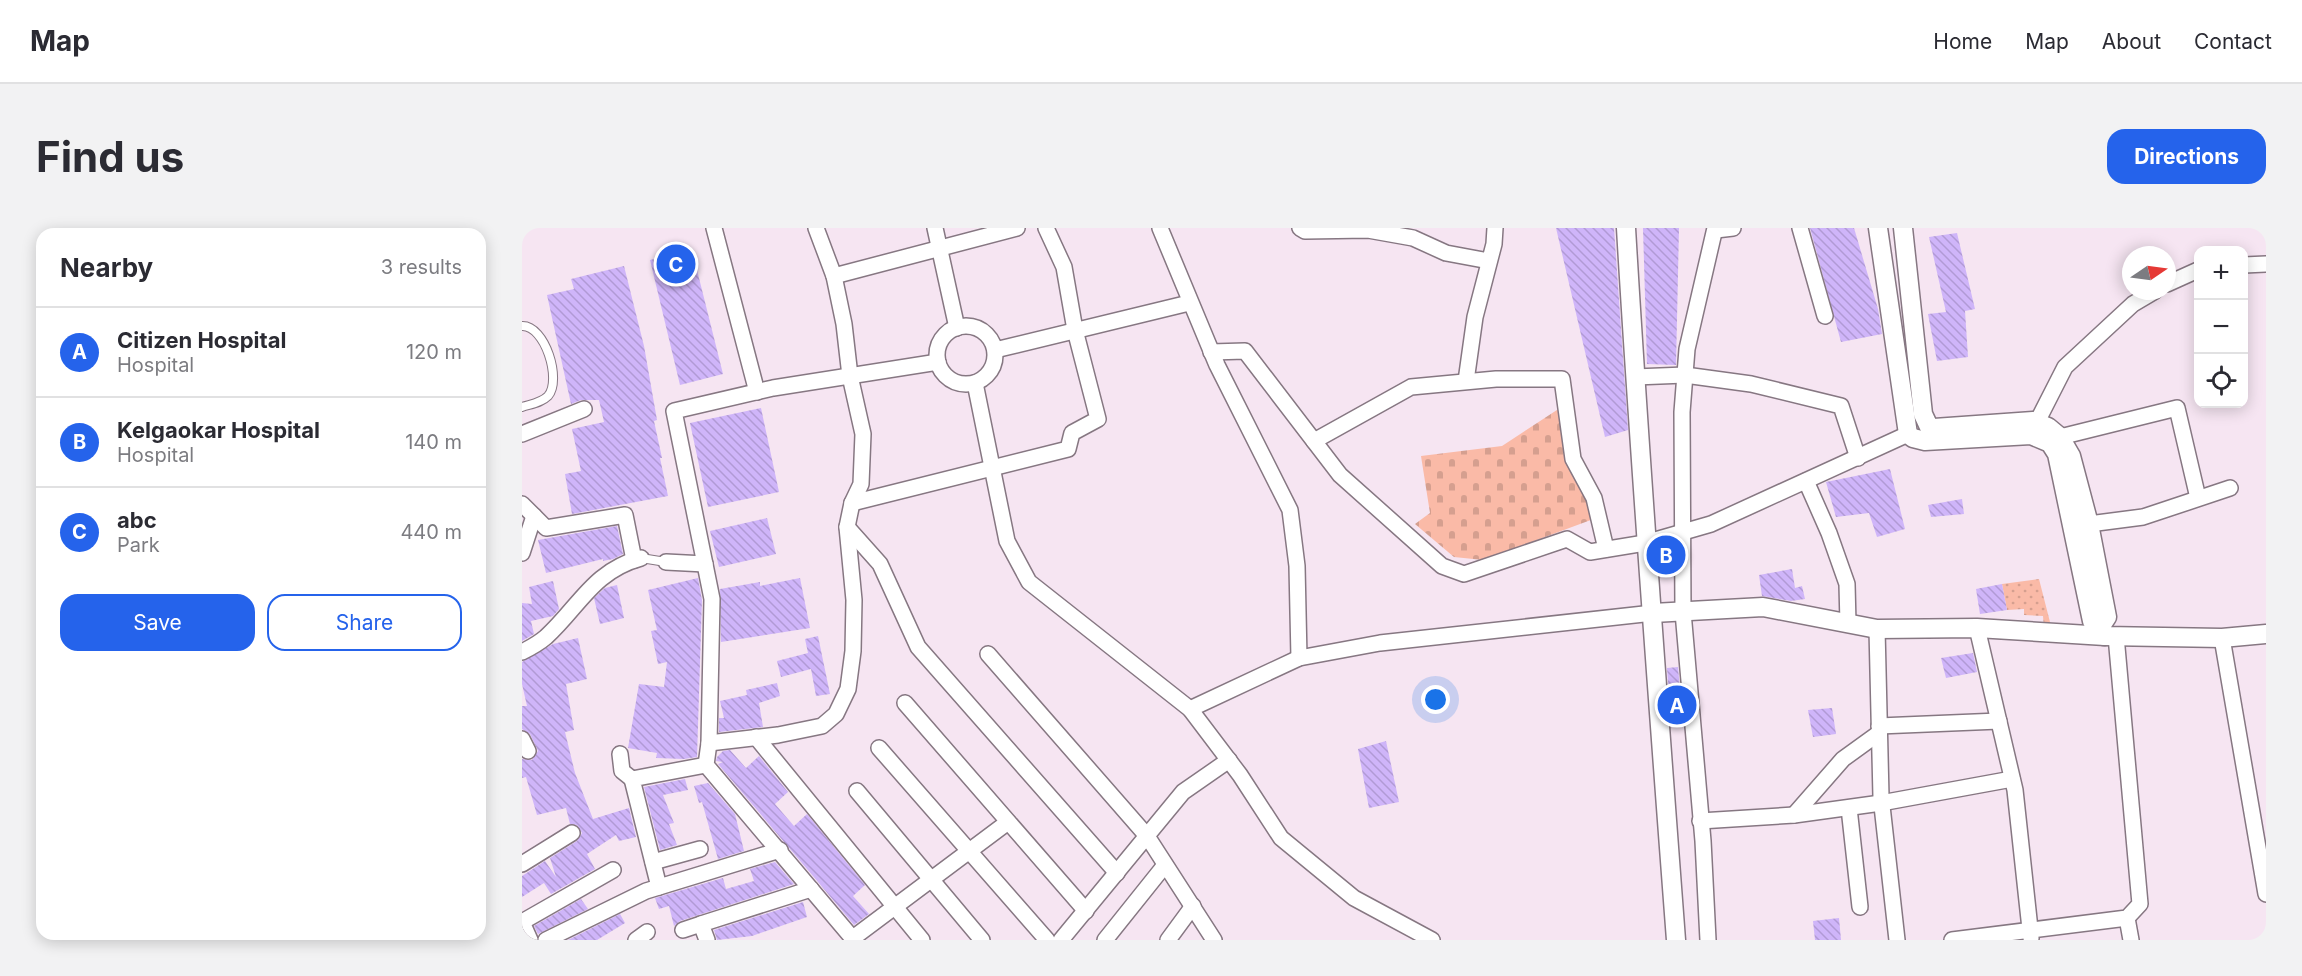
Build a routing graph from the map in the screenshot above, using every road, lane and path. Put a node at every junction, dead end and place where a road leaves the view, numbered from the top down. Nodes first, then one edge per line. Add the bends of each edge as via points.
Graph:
1 (714, 228) edge
2 (816, 228) edge
3 (934, 228) edge
4 (1017, 228) edge
5 (1046, 228) edge
6 (1160, 228) edge
7 (1300, 228) edge
8 (1495, 228) edge
9 (1626, 228) edge
10 (1733, 228) edge
11 (1800, 228) edge
12 (1878, 228) edge
13 (1903, 228) edge
14 (1715, 229) edge
15 (939, 248) junction
16 (1489, 261) junction
17 (2266, 264) edge
18 (2248, 266) edge
19 (2194, 272) edge
20 (834, 276) junction
21 (2176, 280) edge
22 (2139, 300) edge
23 (1189, 303) junction
24 (1825, 316) dead end
25 (522, 326) edge
26 (957, 328) junction
27 (1075, 330) junction
28 (995, 350) junction
29 (1211, 352) junction
30 (938, 362) junction
31 (1685, 375) junction
32 (850, 376) junction
33 (1635, 377) junction
34 (1467, 381) junction
35 (975, 383) junction
36 (757, 392) junction
37 (522, 407) edge
38 (584, 409) dead end
39 (2037, 422) junction
40 (522, 434) edge
41 (1908, 434) junction
42 (2060, 437) junction
43 (1314, 441) junction
44 (1858, 458) junction
45 (992, 467) junction
46 (1806, 481) junction
47 (2230, 488) dead end
48 (2198, 498) junction
49 (852, 503) junction
50 (522, 504) edge
51 (534, 516) junction
52 (2089, 524) junction
53 (847, 527) junction
54 (1682, 532) junction
55 (1645, 543) junction
56 (1606, 549) junction
57 (522, 553) edge
58 (638, 559) junction
59 (666, 562) joint
60 (705, 564) junction
61 (1683, 612) junction
62 (1653, 613) junction
63 (1848, 624) junction
64 (1977, 628) junction
65 (1877, 629) junction
66 (2107, 633) junction
67 (2266, 634) edge
68 (2222, 638) junction
69 (522, 652) edge
70 (988, 654) dead end
71 (1299, 658) junction
72 (905, 703) dead end
73 (1190, 709) junction
74 (1999, 721) junction
75 (1879, 729) junction
76 (756, 737) junction
77 (709, 743) junction
78 (879, 748) dead end
79 (620, 754) dead end
80 (1229, 760) junction
81 (706, 765) junction
82 (632, 779) junction
83 (2012, 779) junction
84 (857, 791) dead end
85 (1881, 803) junction
86 (1848, 808) junction
87 (1794, 815) junction
88 (1700, 821) junction
89 (1008, 822) junction
90 (572, 833) dead end
91 (1147, 836) junction
92 (700, 849) dead end
93 (780, 850) junction
94 (970, 852) junction
95 (653, 862) junction
96 (522, 864) edge
97 (1165, 865) junction
98 (613, 870) dead end
99 (1117, 873) junction
100 (933, 881) junction
101 (812, 889) junction
102 (646, 891) junction
103 (2266, 894) edge
104 (1192, 906) junction
105 (1860, 907) dead end
106 (895, 908) junction
107 (1086, 911) junction
108 (2127, 918) junction
109 (522, 922) edge
110 (701, 924) junction
111 (683, 930) dead end
112 (2030, 935) edge
113 (854, 939) edge
114 (1972, 939) edge
115 (530, 940) edge
116 (546, 940) edge
117 (707, 940) edge
118 (922, 940) edge
119 (982, 940) edge
120 (1047, 940) edge
121 (1060, 940) edge
122 (1105, 940) edge
123 (1168, 940) edge
124 (1214, 940) edge
125 (1432, 940) edge
126 (1676, 940) edge
127 (1708, 940) edge
128 (1898, 940) edge
129 (1952, 940) edge
130 (2131, 940) edge

1 - 36 street
2 - 20 street
3 - 15 street
4 - 15 street
5 - 27 street via 1064,267
6 - 23 street
7 - 16 street via 1368,230 1413,238 1446,253
8 - 16 street
9 - 33 street
10 - 14 street
11 - 24 street
12 - 41 street
13 - 39 street via 1926,423 1934,428
14 - 31 street via 1697,297
15 - 20 street
15 - 26 street
16 - 34 street via 1475,317
17 - 18 street
19 - 21 street
20 - 32 street
22 - 39 street via 2065,367
23 - 27 street
23 - 29 street
25 - 37 lane via 539,333 553,378 547,396
26 - 28 street via 966,326 985,333
26 - 30 street via 941,342
27 - 28 street
27 - 45 street via 1098,419 1072,433 1068,449
28 - 35 street via 991,370
29 - 43 street via 1245,351
29 - 71 street via 1290,510 1297,566
30 - 32 street
30 - 35 street via 952,381
31 - 33 street
31 - 44 street via 1751,384 1841,406
31 - 54 street
32 - 36 street
32 - 49 street via 863,434 861,484
33 - 55 street
34 - 43 street via 1411,387
34 - 56 street via 1562,379 1573,459 1594,498
35 - 45 street
36 - 60 street via 674,411
38 - 40 street
39 - 42 street
41 - 44 street
41 - 66 street via 1925,441 2031,435 2050,443 2057,454 2092,621
42 - 48 street via 2177,408
42 - 52 street via 2071,456
43 - 56 street via 1340,475 1442,566 1464,574 1567,539 1590,552
44 - 46 street
45 - 49 street
45 - 73 street via 1007,541 1029,582
46 - 54 street via 1711,524
46 - 63 street via 1847,584
47 - 48 street
48 - 52 street via 2143,517
49 - 53 street
50 - 51 street
51 - 57 street
51 - 58 street via 546,528 625,514
52 - 66 street
53 - 76 street via 854,600 848,689 836,714 822,726
53 - 99 street via 880,564 918,647
54 - 55 street
54 - 61 street
55 - 56 street
55 - 62 street
58 - 59 lane
58 - 69 street via 622,564 588,588 545,638
59 - 60 street
60 - 77 street via 712,599
61 - 62 street
61 - 63 street via 1763,607
61 - 88 street
62 - 71 street via 1380,642
62 - 126 street
63 - 65 street
64 - 65 street
64 - 66 street
64 - 74 street
65 - 75 street
66 - 68 street
66 - 108 street via 2140,904
67 - 68 street
68 - 103 street
70 - 91 street
71 - 73 street
72 - 89 street
73 - 80 street
74 - 75 street
74 - 83 street
75 - 85 street
75 - 87 street via 1843,759
76 - 77 street
76 - 106 street
77 - 81 street
78 - 94 street
79 - 82 street via 622,771
80 - 91 street via 1183,792
80 - 125 street via 1281,838 1354,898
81 - 82 street
81 - 93 street
82 - 95 street
83 - 85 street
83 - 112 street
84 - 100 street
85 - 86 street
85 - 128 street
86 - 87 street
86 - 105 street
87 - 88 street
88 - 127 street
89 - 94 street
89 - 107 street
90 - 96 street
91 - 97 street
91 - 99 street
92 - 95 street
93 - 101 street
93 - 102 street
94 - 100 street
94 - 120 street
95 - 102 street
97 - 104 street
97 - 122 street
98 - 109 street
99 - 107 street
100 - 106 street
100 - 119 street
101 - 110 street
101 - 113 street
102 - 116 street
104 - 123 street
104 - 124 street
106 - 113 street
106 - 118 street
107 - 121 street
108 - 112 street
108 - 130 street
109 - 115 street
110 - 111 street
110 - 117 street
112 - 114 street
114 - 129 street

